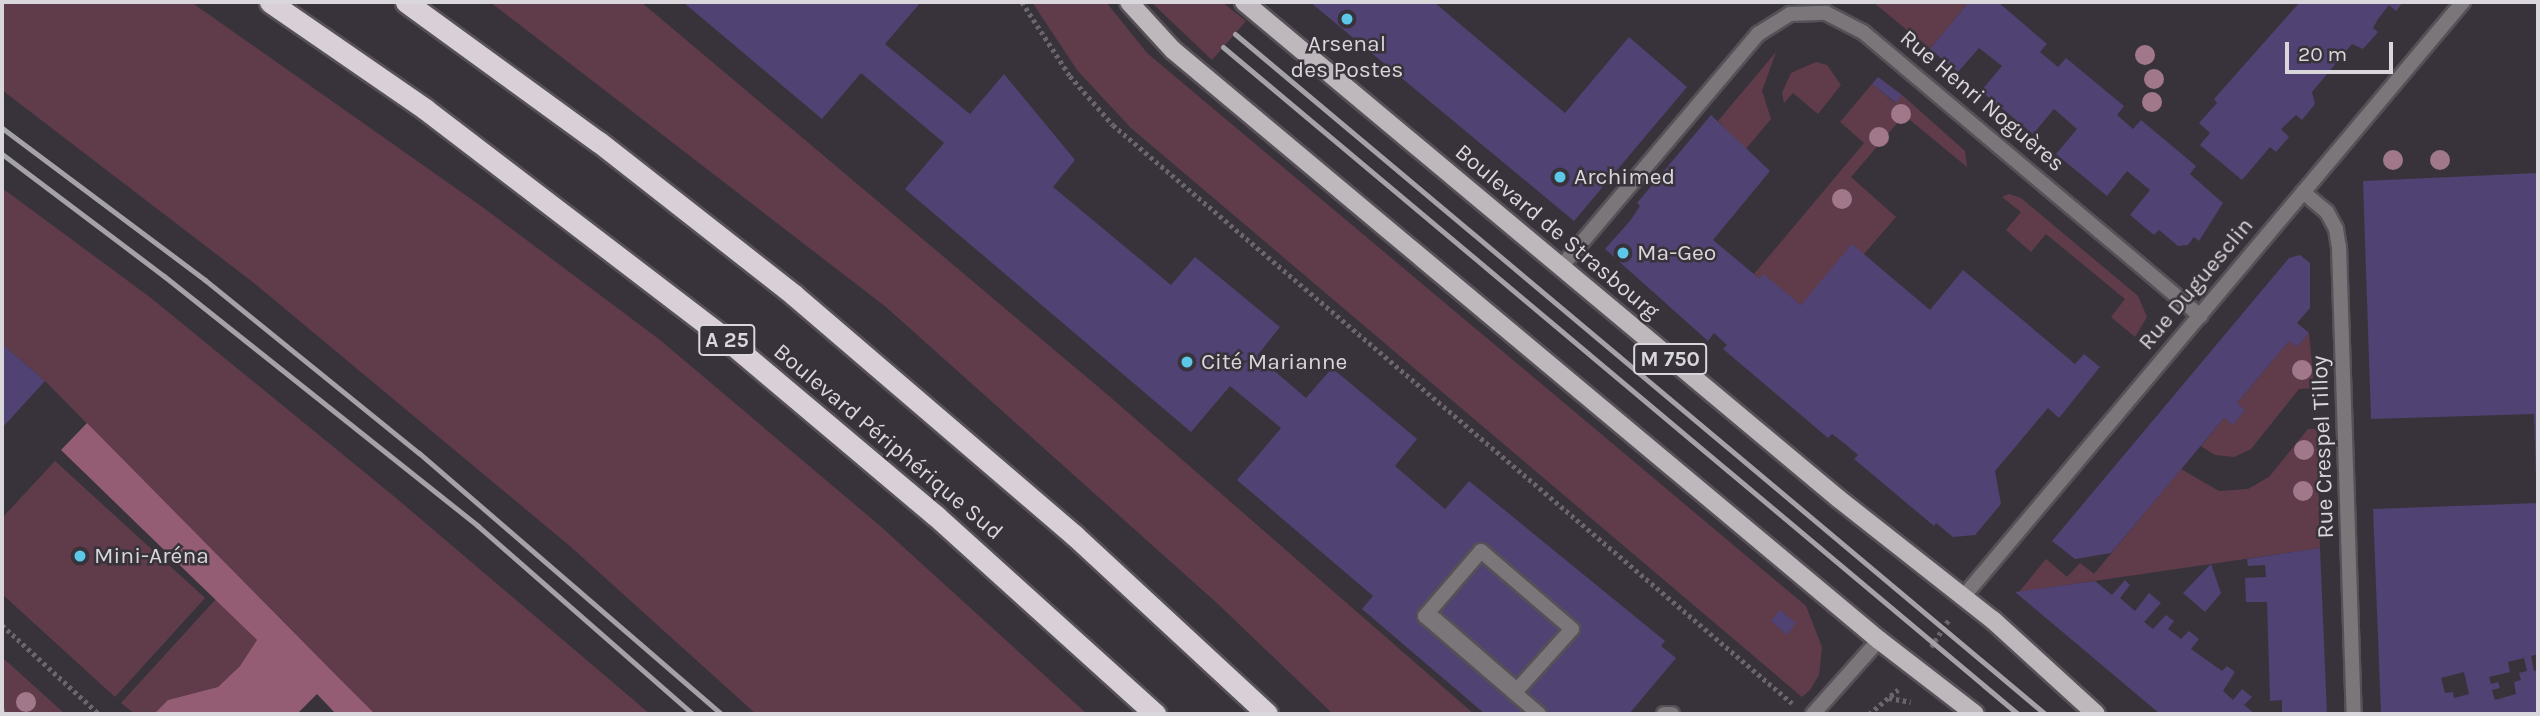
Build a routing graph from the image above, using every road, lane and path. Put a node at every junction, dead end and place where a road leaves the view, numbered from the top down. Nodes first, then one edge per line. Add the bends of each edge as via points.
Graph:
1 (270, 2) edge
2 (405, 2) edge
3 (1022, 2) edge
4 (1129, 2) edge
5 (1244, 2) edge
6 (2463, 2) edge
7 (2303, 192) junction
8 (1561, 267) junction
9 (2200, 316) junction
10 (1964, 596) junction
11 (1435, 619) dead end
12 (2, 625) edge
13 (5, 631) edge
14 (1879, 640) junction
15 (1917, 670) junction
16 (1795, 705) dead end
17 (1915, 705) dead end
18 (2, 709) edge
19 (5, 714) edge
20 (99, 714) edge
21 (1155, 714) edge
22 (1267, 714) edge
23 (1539, 714) edge
24 (1664, 714) edge
25 (1672, 714) edge
26 (1813, 714) edge
27 (1869, 714) edge
28 (1975, 714) edge
29 (2096, 714) edge
30 (2354, 714) edge

1 - 21 highway, Boulevard Périphérique Sud / A 25 via 468,140 721,335 935,514
2 - 22 highway via 599,142 794,295 1074,535
3 - 16 path via 1076,84 1114,125
4 - 14 main road via 1173,50
5 - 8 main road, Boulevard de Strasbourg / M 750
6 - 7 street, Rue Duguesclin
7 - 9 street, Rue Duguesclin
7 - 30 street, Rue Crespel Tilloy via 2327,212 2339,247
8 - 9 street, Rue Henri Noguères via 1758,34 1790,14 1826,13 1863,32
8 - 10 main road, Boulevard de Strasbourg / M 750 via 1839,499
9 - 10 street, Rue Duguesclin
10 - 15 path
10 - 29 main road, Boulevard de Strasbourg / M 750
11 - 23 street via 1517,690 1572,629 1481,551 1425,616
12 - 13 path
13 - 20 path
14 - 15 main road
14 - 26 street
15 - 28 main road
17 - 27 path via 1888,698
18 - 19 path
24 - 25 street

